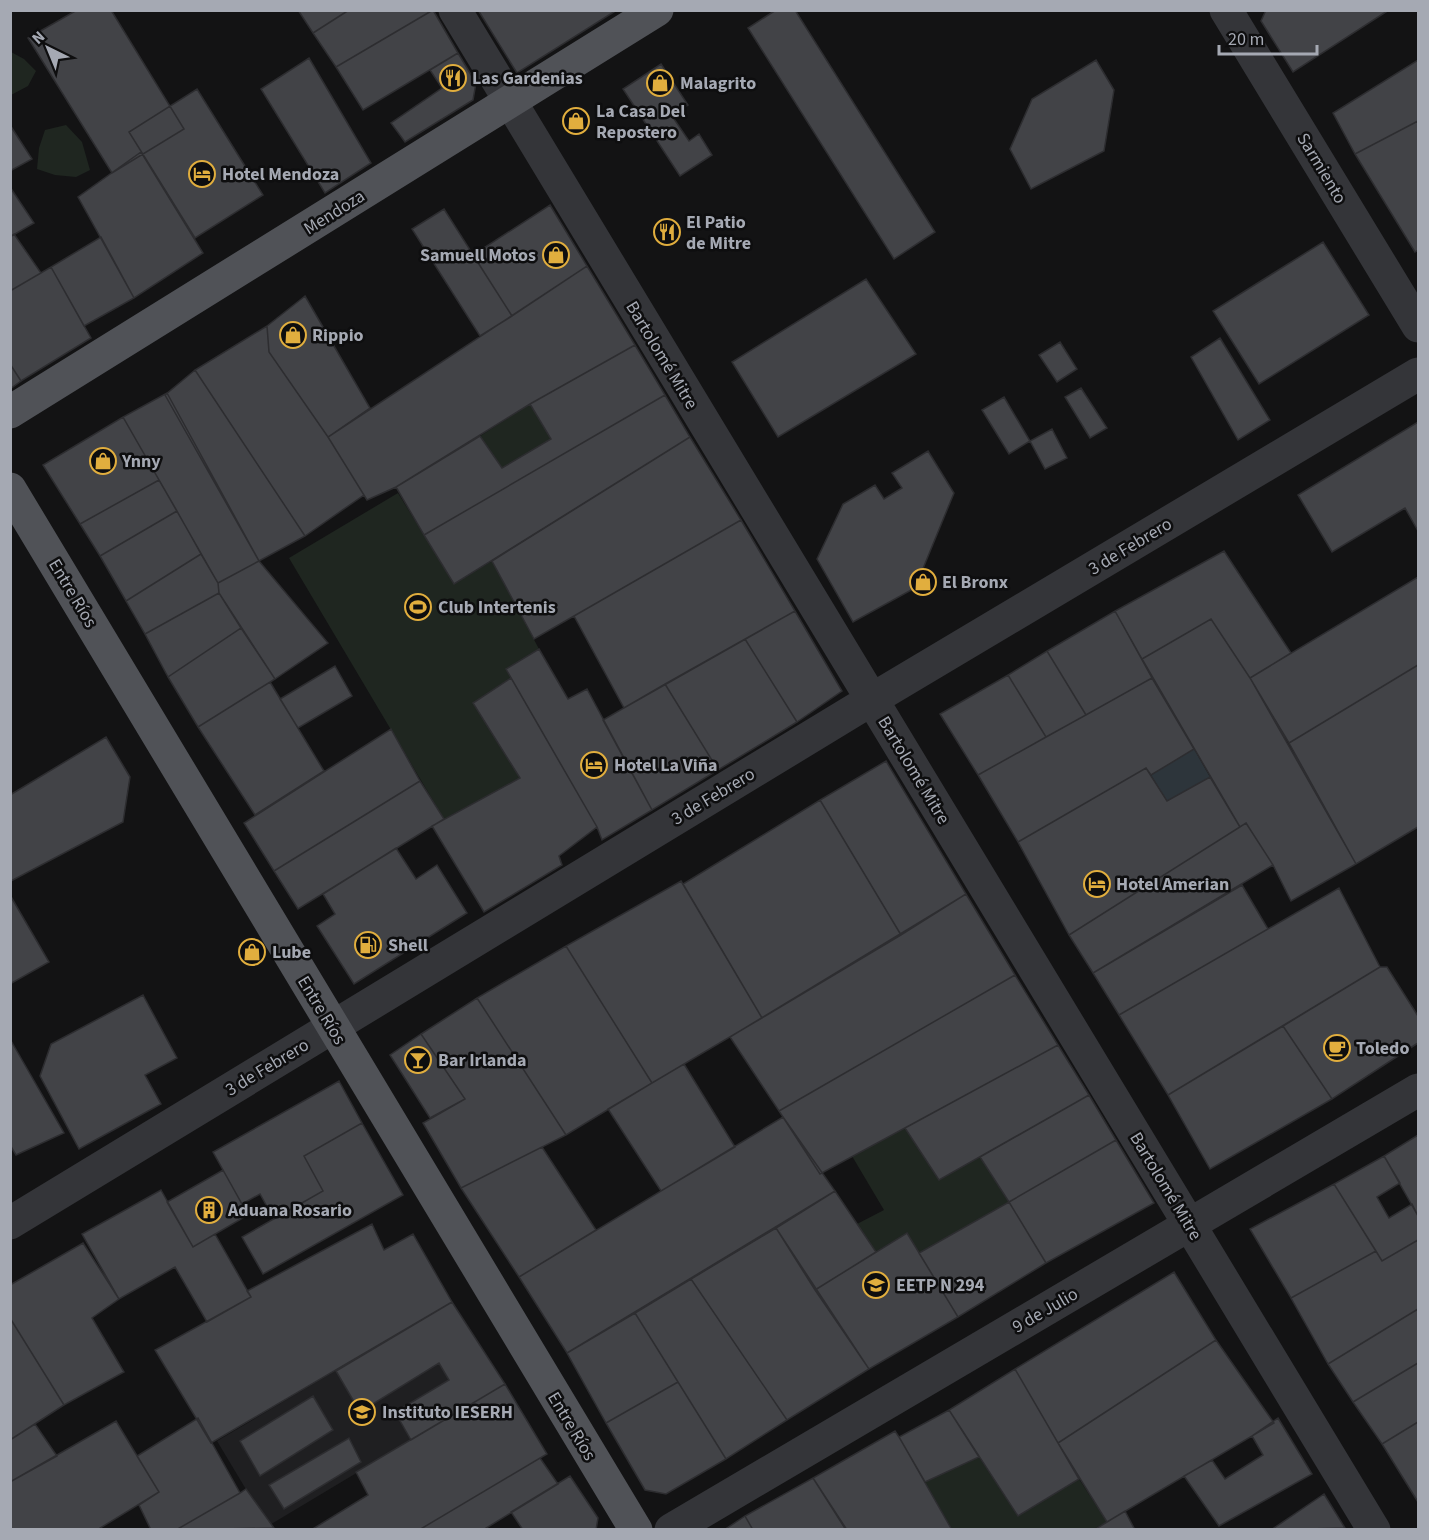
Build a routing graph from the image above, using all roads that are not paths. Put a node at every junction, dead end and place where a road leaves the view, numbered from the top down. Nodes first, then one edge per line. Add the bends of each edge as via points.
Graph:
1 (455, 10) edge
2 (657, 10) edge
3 (1226, 10) edge
4 (509, 102) junction
5 (1419, 326) edge
6 (1419, 374) edge
7 (10, 412) edge
8 (10, 489) edge
9 (871, 700) junction
10 (333, 1027) junction
11 (1419, 1090) edge
12 (10, 1223) edge
13 (1189, 1225) junction
14 (636, 1530) edge
15 (671, 1530) edge
16 (1374, 1530) edge

1 - 4 street, Bartolomé Mitre
2 - 4 main road, Mendoza
3 - 5 street, Sarmiento
4 - 7 main road, Mendoza
4 - 9 street, Bartolomé Mitre
6 - 9 street, 3 de Febrero
8 - 10 main road, Entre Ríos
9 - 10 street, 3 de Febrero
9 - 13 street, Bartolomé Mitre
10 - 12 street, 3 de Febrero
10 - 14 main road, Entre Ríos
11 - 13 street, 9 de Julio
13 - 15 street, 9 de Julio
13 - 16 street, Bartolomé Mitre

